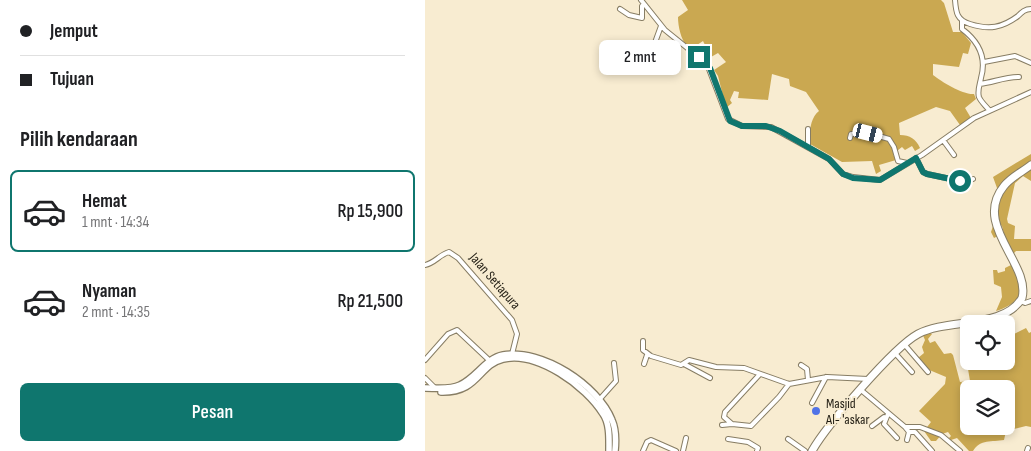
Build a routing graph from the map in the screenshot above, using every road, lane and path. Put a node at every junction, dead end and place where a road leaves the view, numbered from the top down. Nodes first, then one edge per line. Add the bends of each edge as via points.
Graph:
1 (955, 0) edge
2 (643, 2) edge
3 (620, 9) dead end
4 (1031, 9) edge
5 (961, 21) junction
6 (661, 26) junction
7 (653, 48) dead end
8 (984, 62) junction
9 (1031, 63) edge
10 (1019, 77) dead end
11 (980, 84) junction
12 (1031, 92) edge
13 (989, 110) junction
14 (808, 129) dead end
15 (850, 138) dead end
16 (943, 140) junction
17 (808, 147) junction
18 (954, 155) dead end
19 (916, 158) junction
20 (908, 163) junction
21 (1031, 166) edge
22 (973, 179) dead end
23 (425, 265) edge
24 (1020, 301) junction
25 (1031, 301) edge
26 (643, 341) dead end
27 (904, 344) junction
28 (894, 352) junction
29 (647, 355) junction
30 (511, 356) junction
31 (425, 360) edge
32 (490, 361) junction
33 (614, 363) dead end
34 (644, 364) dead end
35 (684, 364) junction
36 (801, 365) dead end
37 (912, 372) dead end
38 (928, 372) dead end
39 (760, 374) junction
40 (826, 377) junction
41 (425, 378) edge
42 (710, 378) dead end
43 (808, 380) junction
44 (870, 380) junction
45 (789, 384) junction
46 (425, 388) edge
47 (436, 389) junction
48 (861, 390) junction
49 (599, 400) junction
50 (812, 403) dead end
51 (888, 414) junction
52 (732, 424) junction
53 (722, 426) dead end
54 (872, 426) dead end
55 (905, 427) junction
56 (909, 432) junction
57 (686, 438) dead end
58 (728, 438) dead end
59 (897, 438) dead end
60 (788, 439) dead end
61 (907, 440) dead end
62 (759, 450) edge
63 (609, 451) edge
64 (615, 451) edge
65 (643, 451) edge
66 (676, 451) edge
67 (683, 451) edge
68 (805, 451) edge
69 (812, 451) edge
70 (932, 451) edge
71 (959, 451) edge

1 - 5 street
2 - 3 street via 642,18
2 - 6 street
4 - 5 street via 1025,9 997,27
5 - 8 street via 962,29 977,43
6 - 7 street
6 - 17 street via 707,64 728,119 742,126 771,127
8 - 9 street via 1015,56
8 - 11 street
10 - 11 street
11 - 13 street via 979,97
12 - 13 street
13 - 16 street
14 - 17 street
15 - 20 street via 857,132 889,138 895,158
16 - 18 street
16 - 19 street
17 - 20 street via 853,178 880,180
19 - 20 street
19 - 22 street via 927,174 965,182
21 - 24 highway via 1003,187 996,207 1002,233 1026,279
23 - 30 street, Jalan Setiapura via 434,263 449,252 458,258 512,320 517,334
24 - 25 street
24 - 27 highway via 999,316 937,327
26 - 29 street
27 - 28 highway
27 - 38 street
28 - 37 street
28 - 44 highway
29 - 34 street
29 - 35 street
30 - 32 street via 497,356
30 - 47 street via 491,365 459,391
30 - 49 street via 533,355 548,361
30 - 63 street via 548,366 583,392 603,413
31 - 32 street via 448,334 457,330
32 - 47 street via 458,386
33 - 49 street via 616,381
35 - 39 street via 689,360 716,367 744,368
35 - 42 street
36 - 43 street via 807,369
39 - 45 street
39 - 52 street via 725,412 724,417
40 - 43 street
40 - 44 street
40 - 50 street
41 - 47 street
43 - 45 street
44 - 48 highway
45 - 52 street via 751,426
46 - 47 street
48 - 51 street
48 - 69 highway via 824,432
49 - 64 street via 613,423
51 - 54 street
51 - 55 street
51 - 59 street via 884,424
52 - 53 street
55 - 56 street
55 - 71 street via 921,427 941,434
56 - 61 street
56 - 70 street via 915,432
57 - 67 street
58 - 62 street via 748,442
60 - 68 street
65 - 66 street via 651,440

